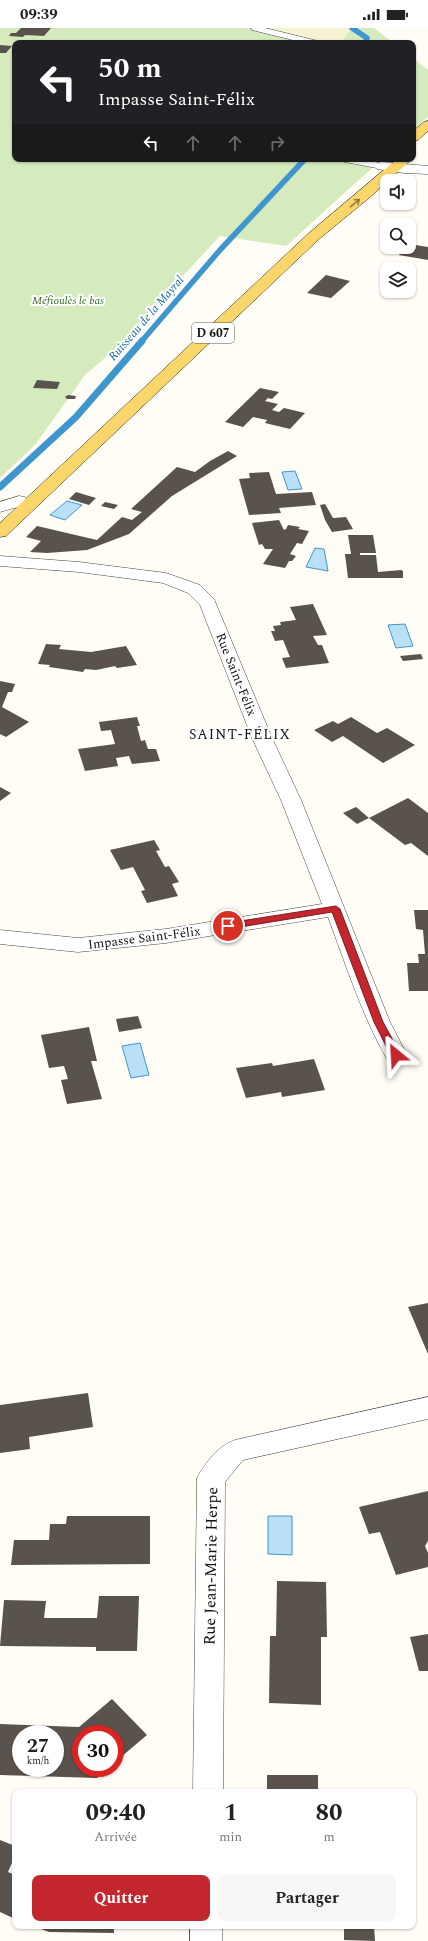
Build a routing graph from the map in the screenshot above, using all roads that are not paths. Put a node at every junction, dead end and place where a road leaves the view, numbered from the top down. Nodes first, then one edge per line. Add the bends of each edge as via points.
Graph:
1 (255, 28) edge
2 (303, 40) edge
3 (428, 125) edge
4 (428, 141) edge
5 (416, 142) edge
6 (416, 143) edge
7 (371, 162) edge
8 (389, 164) edge
9 (428, 170) edge
10 (110, 428) junction
11 (19, 501) junction
12 (0, 506) edge
13 (0, 517) edge
14 (0, 532) edge
15 (0, 561) edge
16 (336, 909) junction
17 (0, 937) edge
18 (396, 1055) dead end
19 (428, 1408) edge
20 (208, 1789) edge
21 (206, 1929) edge
22 (206, 1941) edge

1 - 2 lane
3 - 5 main road
4 - 6 main road
7 - 8 lane
8 - 9 street
8 - 10 main road, D 607 via 364,196 314,236
10 - 11 main road, D 607
10 - 14 main road, D 607
11 - 12 street
11 - 13 main road, D 607
15 - 16 street, Rue Saint-Félix via 79,567 166,578 194,589 208,603
16 - 17 street, Impasse Saint-Félix via 166,936 78,945
16 - 18 street, Rue Saint-Félix via 379,1022
19 - 20 street, Rue Jean-Marie Herpe via 235,1451 211,1478
21 - 22 street

